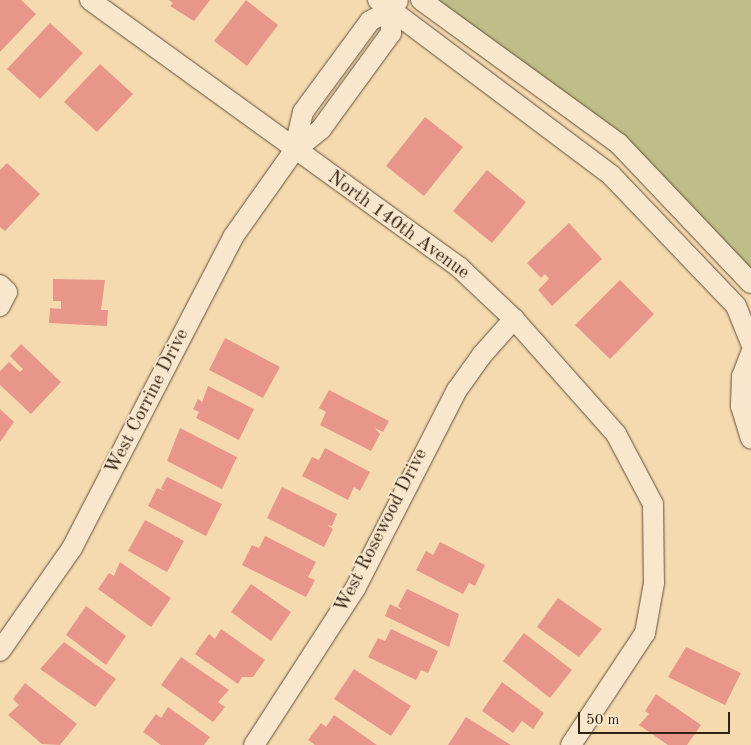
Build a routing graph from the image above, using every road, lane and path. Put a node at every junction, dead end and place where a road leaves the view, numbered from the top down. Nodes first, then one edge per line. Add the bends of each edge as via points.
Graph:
1 (90, 0) edge
2 (421, 0) edge
3 (389, 3) edge
4 (294, 151) junction
5 (751, 283) edge
6 (514, 319) junction
7 (751, 344) edge
8 (751, 353) edge
9 (751, 438) edge
10 (0, 651) edge
11 (254, 745) edge
12 (571, 745) edge

1 - 4 street, North 140th Avenue
2 - 5 street via 618,143
3 - 4 street, West Corrine Drive via 370,21 303,112
3 - 7 street via 611,176 736,306
4 - 6 street, North 140th Avenue via 460,268
4 - 10 street, West Corrine Drive via 233,237 72,548
6 - 11 street, West Rosewood Drive via 457,390 355,589
6 - 12 street, North 140th Avenue via 616,434 653,504 654,583 645,633
8 - 9 street via 742,376 741,406

